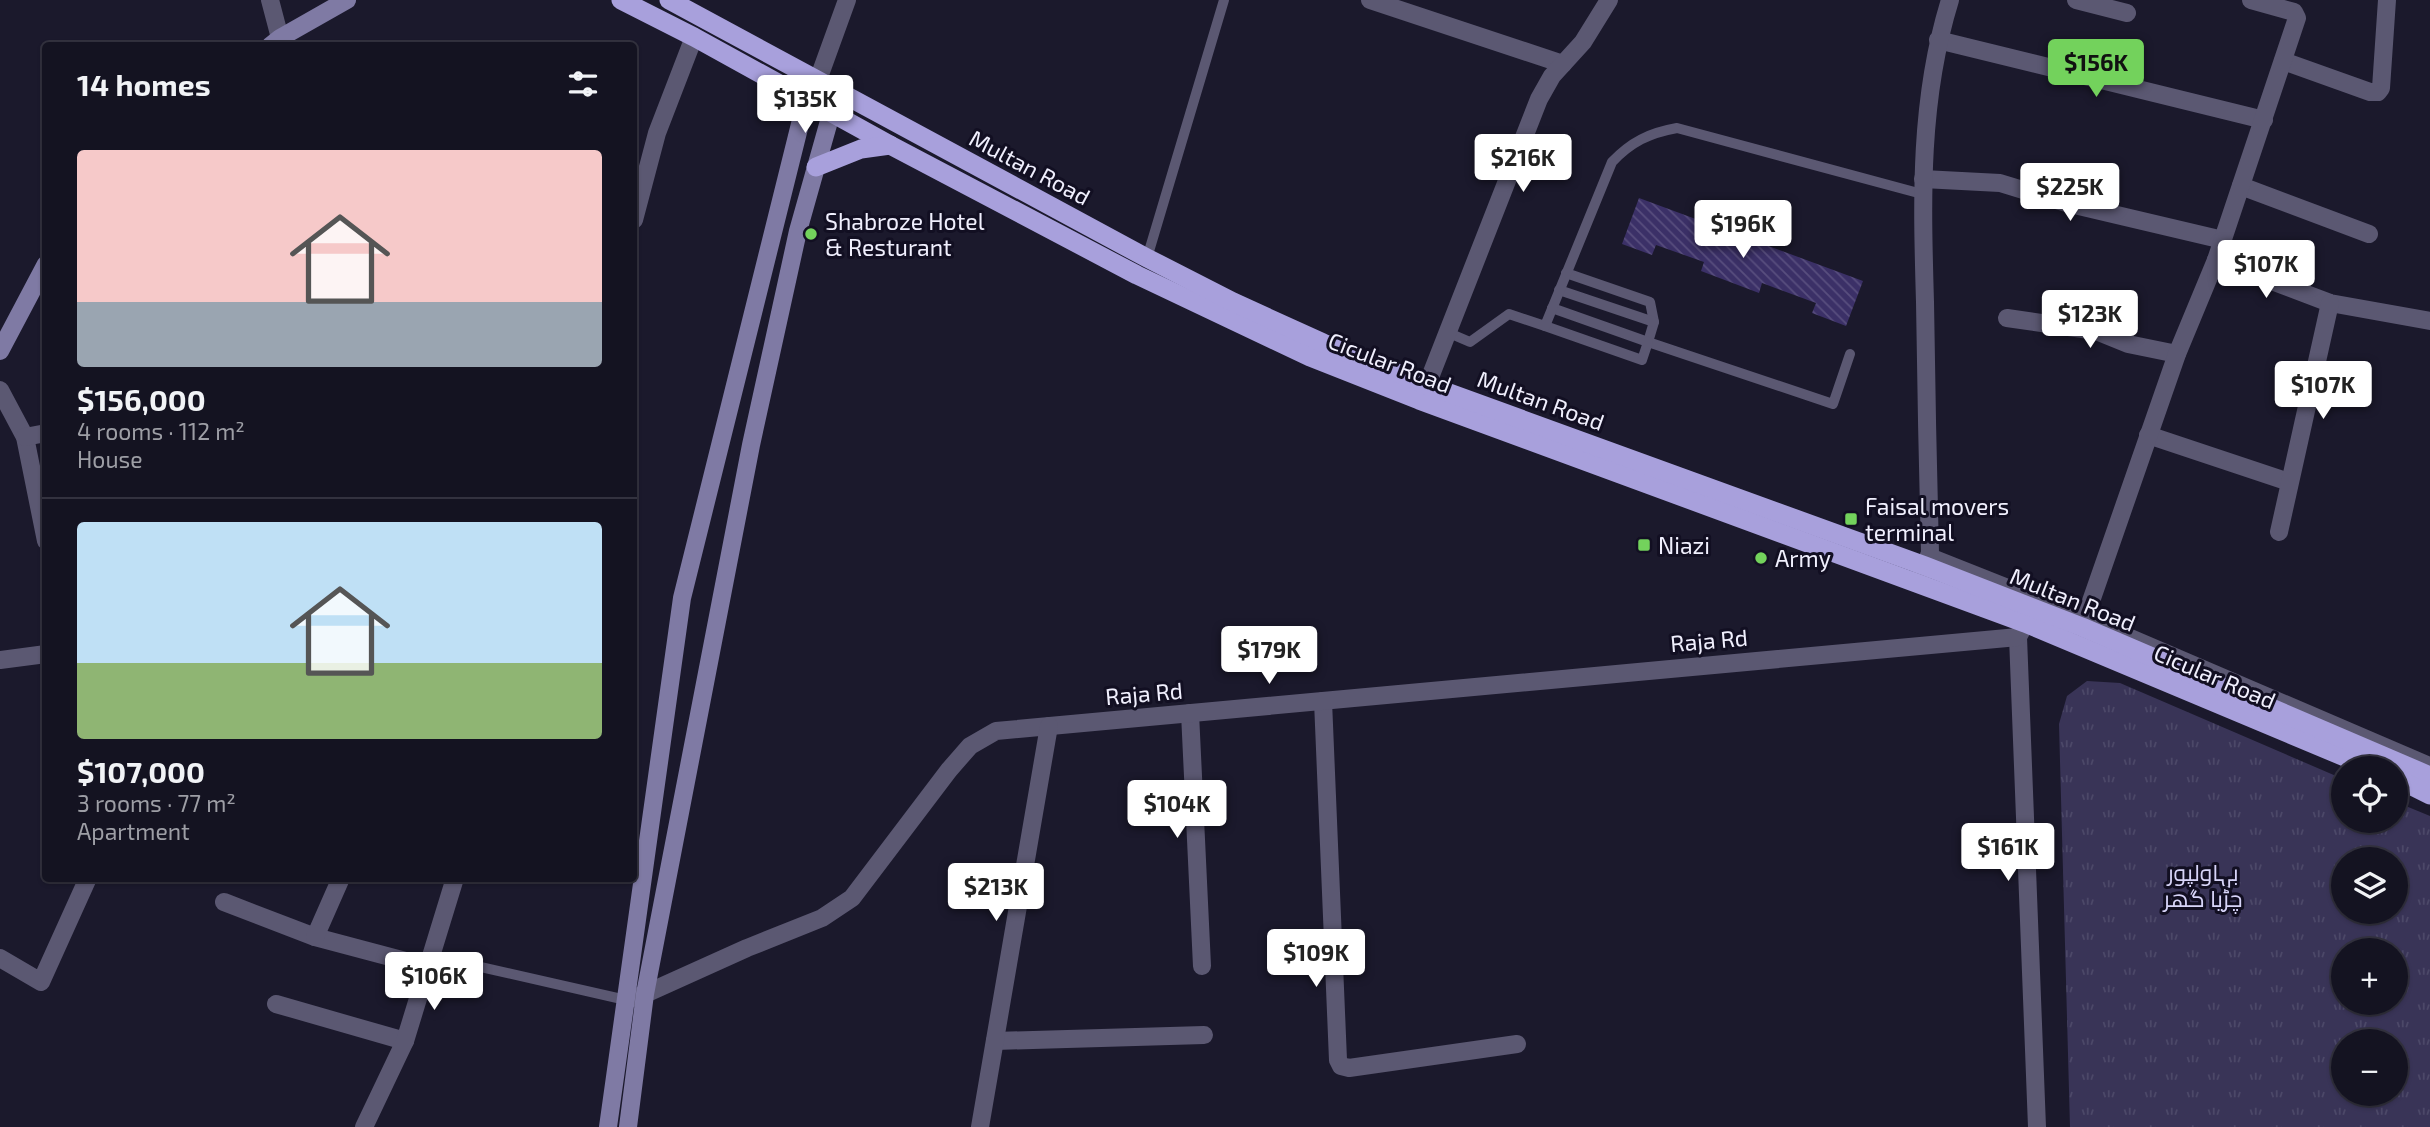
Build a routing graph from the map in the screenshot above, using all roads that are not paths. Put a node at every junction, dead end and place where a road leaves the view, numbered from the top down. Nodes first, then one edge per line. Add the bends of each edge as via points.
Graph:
1 (270, 0) edge
2 (347, 0) edge
3 (621, 0) edge
4 (669, 0) edge
5 (847, 0) edge
6 (1224, 0) edge
7 (1370, 0) edge
8 (1609, 0) edge
9 (1951, 0) edge
10 (2076, 0) edge
11 (2250, 0) edge
12 (2387, 0) edge
13 (2127, 13) dead end
14 (694, 37) junction
15 (1938, 40) junction
16 (275, 42) edge
17 (2283, 61) junction
18 (1563, 64) junction
19 (818, 80) junction
20 (806, 100) junction
21 (831, 114) junction
22 (2264, 120) junction
23 (890, 145) junction
24 (816, 167) junction
25 (2241, 186) junction
26 (1923, 187) junction
27 (637, 209) edge
28 (2369, 234) dead end
29 (2223, 240) junction
30 (2216, 260) junction
31 (1142, 267) junction
32 (42, 272) edge
33 (1566, 273) junction
34 (1559, 290) junction
35 (2330, 303) junction
36 (1552, 308) junction
37 (2007, 318) dead end
38 (2430, 321) edge
39 (1654, 322) junction
40 (1545, 327) junction
41 (1448, 333) junction
42 (1648, 342) junction
43 (0, 351) edge
44 (1850, 354) dead end
45 (2177, 354) junction
46 (1427, 385) junction
47 (0, 390) edge
48 (42, 434) edge
49 (2148, 435) junction
50 (25, 437) junction
51 (2290, 482) junction
52 (42, 521) edge
53 (2278, 532) dead end
54 (1924, 568) junction
55 (2084, 621) junction
56 (2025, 623) junction
57 (42, 655) edge
58 (0, 660) edge
59 (1323, 701) junction
60 (1190, 713) junction
61 (1049, 726) junction
62 (2342, 756) edge
63 (2430, 762) edge
64 (2430, 776) edge
65 (2408, 784) edge
66 (2430, 795) edge
67 (86, 882) edge
68 (339, 882) edge
69 (454, 882) edge
70 (224, 902) dead end
71 (315, 937) junction
72 (0, 958) edge
73 (430, 962) junction
74 (1202, 966) dead end
75 (645, 994) junction
76 (626, 1000) junction
77 (276, 1004) dead end
78 (1204, 1035) dead end
79 (405, 1041) junction
80 (995, 1041) junction
81 (1517, 1044) dead end
82 (364, 1127) edge
83 (608, 1127) edge
84 (628, 1127) edge
85 (980, 1127) edge
86 (2037, 1127) edge

1 - 16 street
2 - 16 main road
3 - 14 highway, Cicular Road
4 - 19 highway, Multan Road
5 - 19 street
6 - 31 lane
7 - 18 street
8 - 18 street
9 - 15 street
10 - 13 street
11 - 17 street via 2294,12 2297,18
12 - 17 street via 2378,92
14 - 20 highway, Cicular Road
14 - 27 street via 657,133
15 - 22 street
15 - 26 street via 1927,111
17 - 22 street
18 - 41 street via 1539,99
19 - 31 highway, Multan Road
20 - 21 highway, Cicular Road
20 - 76 main road via 682,598
21 - 23 highway, Cicular Road
21 - 24 main road
22 - 25 street
23 - 24 highway via 861,149
23 - 31 highway, Cicular Road
24 - 75 main road via 751,445
25 - 28 street
25 - 29 street
26 - 29 street via 2000,183
26 - 33 lane via 1676,128 1663,130 1633,142 1612,162
26 - 54 street
29 - 30 street
30 - 35 street
30 - 45 street
31 - 46 highway, Multan Road
31 - 54 highway, Cicular Road via 1310,357 1419,400
32 - 43 main road
33 - 34 lane
33 - 39 lane via 1650,302
34 - 36 lane
34 - 39 lane
35 - 38 street
35 - 51 street
36 - 40 lane
36 - 42 lane
37 - 45 street via 2096,331 2128,344
39 - 42 lane
40 - 41 lane via 1509,314 1470,342
40 - 42 lane via 1642,360
41 - 46 street
42 - 44 lane via 1833,404
45 - 49 street
46 - 54 highway, Multan Road
47 - 50 street
48 - 50 street
49 - 51 street
49 - 55 street
50 - 52 street
51 - 53 street
54 - 55 lane
54 - 56 highway, Cicular Road
55 - 56 highway, Multan Road
55 - 63 lane
55 - 64 highway, Multan Road
56 - 59 street, Raja Rd
56 - 62 highway, Cicular Road
56 - 86 street
57 - 58 street
59 - 60 street, Raja Rd
59 - 81 street via 1341,1066
60 - 61 street, Raja Rd
60 - 74 street
61 - 75 street, Raja Rd via 996,730 970,746 852,898 822,918
61 - 80 street
65 - 66 highway
67 - 72 street via 41,982
68 - 71 street
69 - 73 street
70 - 71 street
71 - 73 street
73 - 76 lane
73 - 79 street
75 - 76 street, Raja Rd
75 - 84 main road
76 - 83 main road
77 - 79 street
78 - 80 street
79 - 82 street
80 - 85 street

